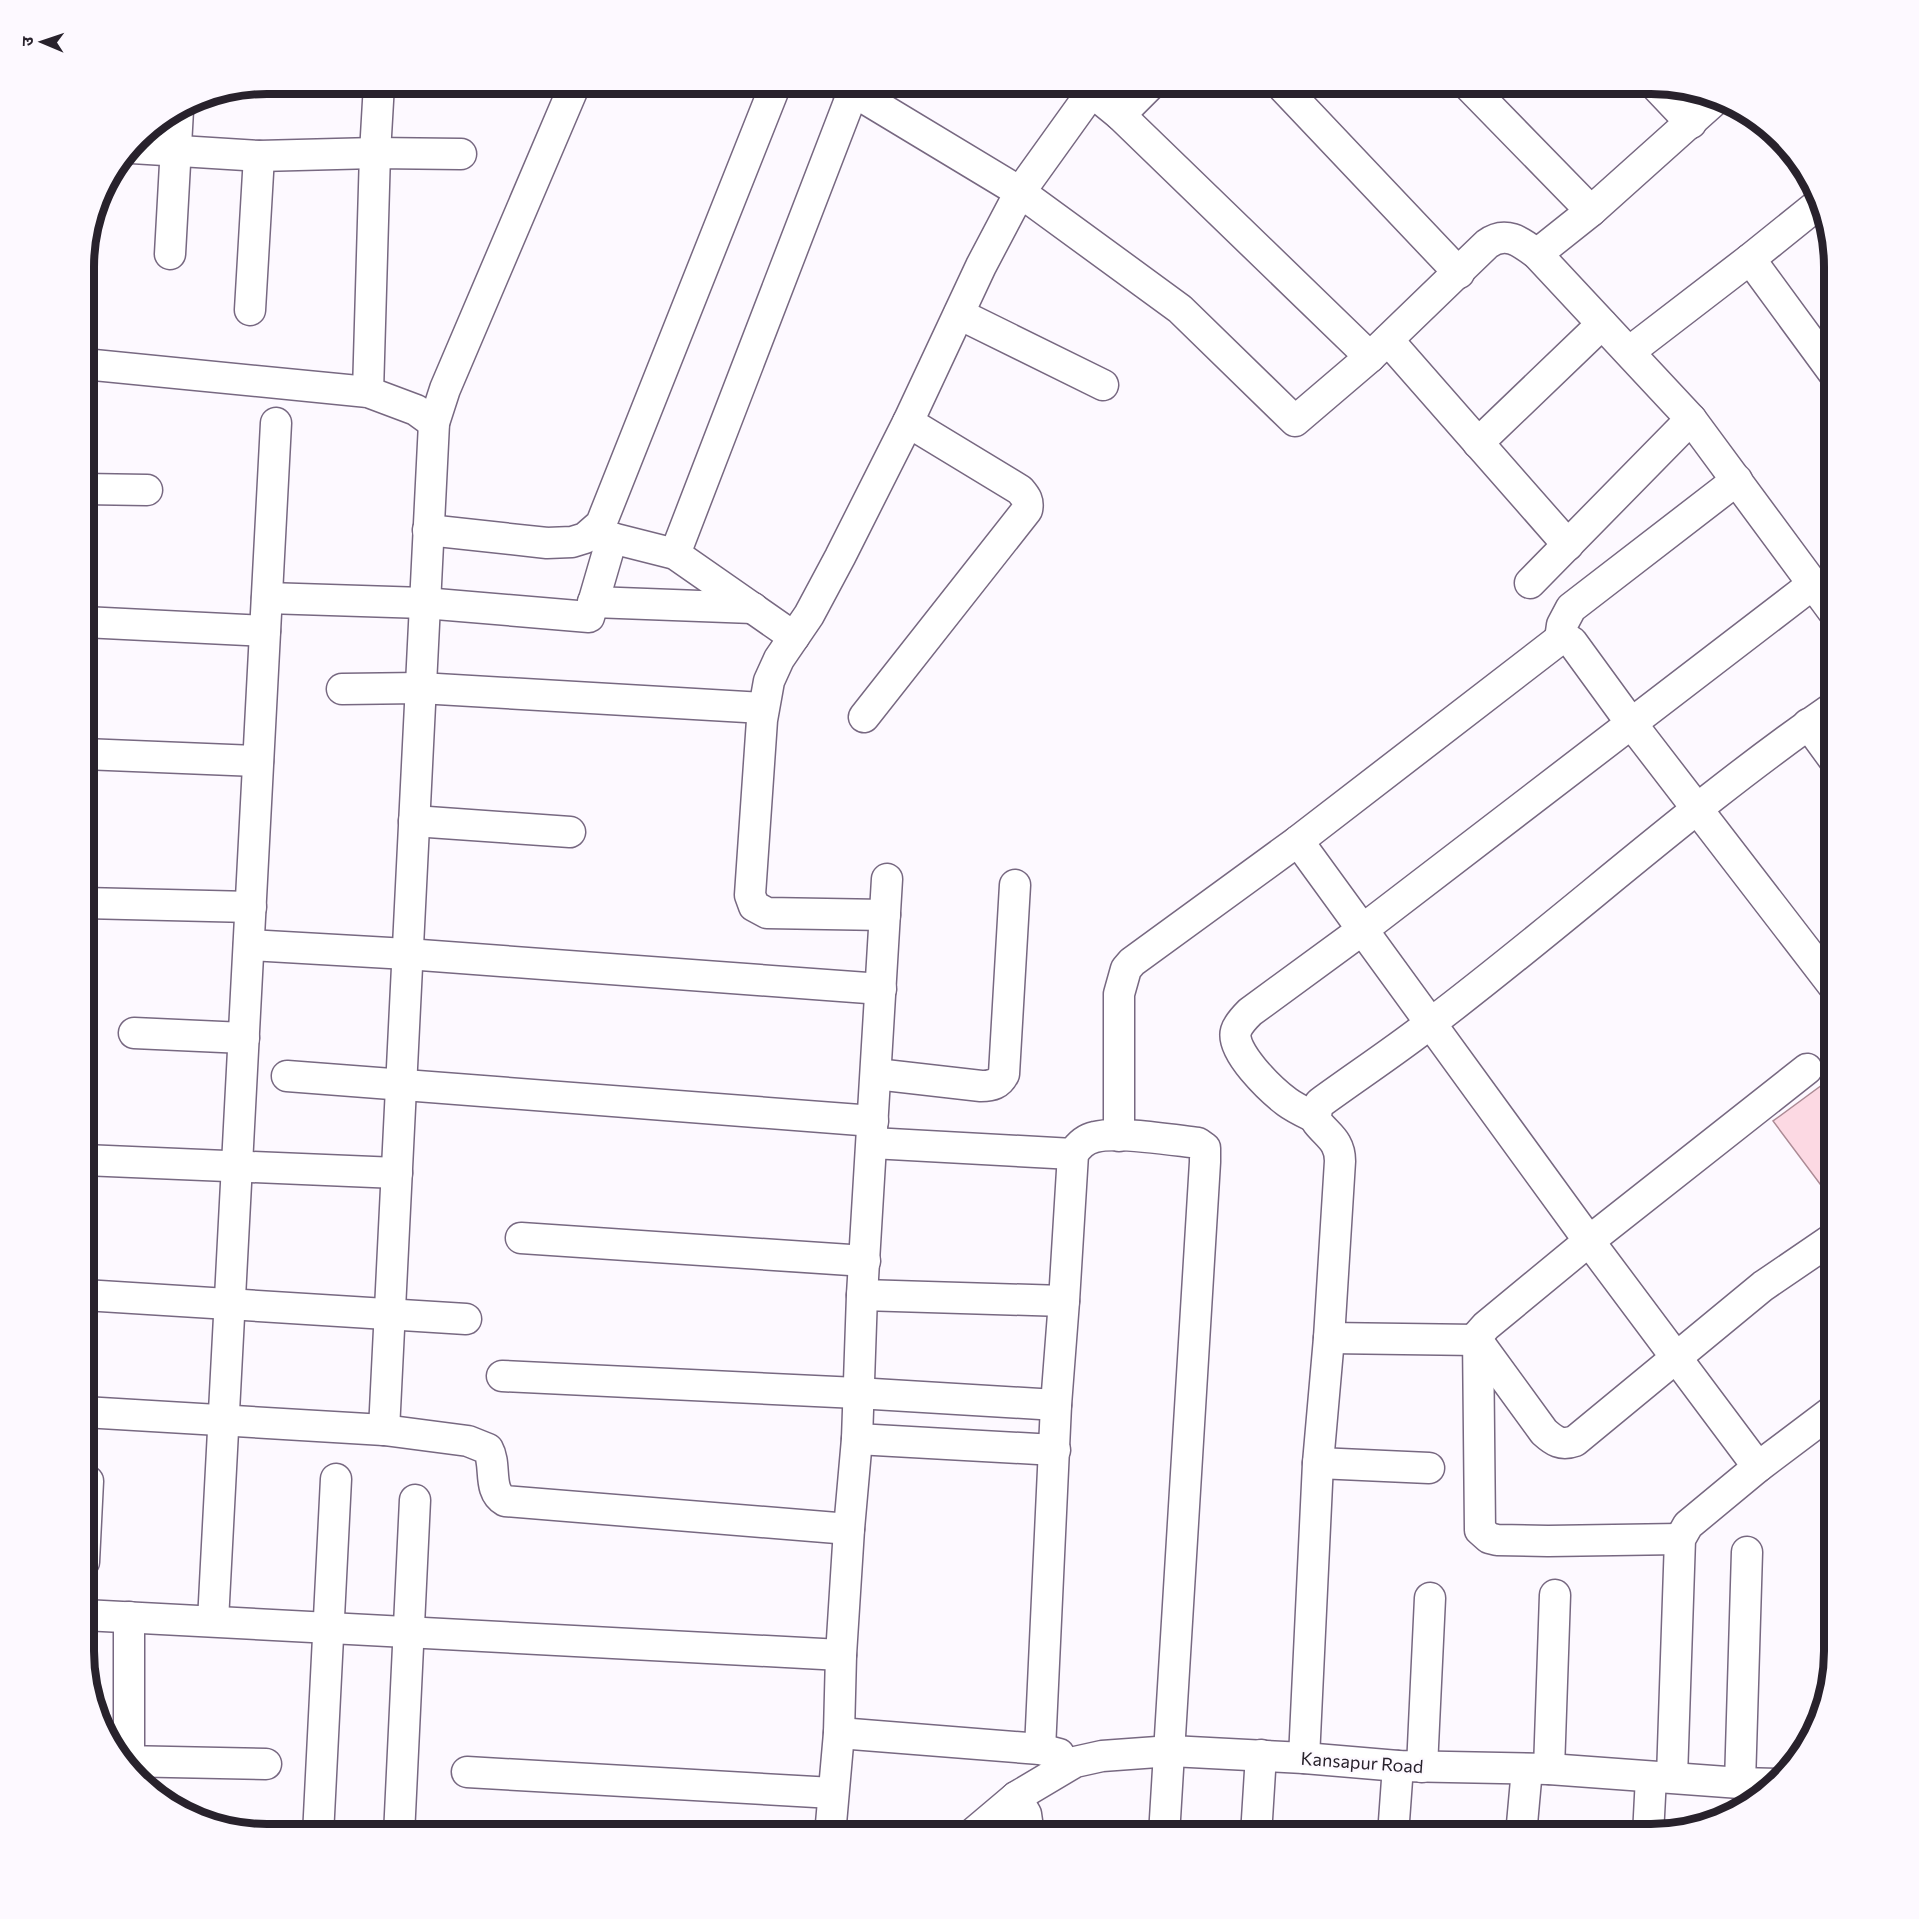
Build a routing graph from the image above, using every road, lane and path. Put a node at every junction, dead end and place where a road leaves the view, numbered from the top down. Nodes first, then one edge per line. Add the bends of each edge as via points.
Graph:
1 (378, 95) edge
2 (570, 95) edge
3 (773, 95) edge
4 (847, 95) edge
5 (864, 95) edge
6 (1083, 95) edge
7 (1095, 95) edge
8 (1140, 95) edge
9 (1290, 95) edge
10 (1478, 95) edge
11 (1664, 95) edge
12 (1710, 105) edge
13 (1120, 115) junction
14 (177, 120) edge
15 (1690, 123) junction
16 (142, 148) edge
17 (176, 150) junction
18 (375, 153) junction
19 (461, 154) dead end
20 (259, 156) junction
21 (1020, 192) junction
22 (1813, 208) edge
23 (1592, 210) junction
24 (170, 254) dead end
25 (1537, 254) junction
26 (1750, 259) junction
27 (1459, 273) junction
28 (250, 310) dead end
29 (959, 314) junction
30 (1602, 324) junction
31 (1379, 349) junction
32 (1629, 352) junction
33 (1824, 360) edge
34 (95, 365) edge
35 (1103, 385) dead end
36 (368, 392) junction
37 (1691, 420) junction
38 (908, 422) junction
39 (276, 423) dead end
40 (434, 423) junction
41 (1478, 443) junction
42 (1737, 480) junction
43 (95, 489) edge
44 (147, 490) dead end
45 (428, 530) junction
46 (602, 535) junction
47 (1568, 545) junction
48 (675, 554) junction
49 (1530, 583) dead end
50 (1814, 584) junction
51 (267, 597) junction
52 (1824, 598) edge
53 (593, 602) junction
54 (424, 603) junction
55 (753, 608) junction
56 (95, 623) edge
57 (265, 631) junction
58 (794, 637) junction
59 (1560, 639) junction
60 (420, 688) junction
61 (342, 689) dead end
62 (763, 708) junction
63 (1824, 713) edge
64 (864, 717) dead end
65 (1631, 723) junction
66 (1808, 724) junction
67 (1824, 746) edge
68 (95, 754) edge
69 (258, 761) junction
70 (1697, 809) junction
71 (414, 821) junction
72 (570, 832) dead end
73 (1298, 841) junction
74 (887, 879) dead end
75 (1016, 885) dead end
76 (95, 903) edge
77 (251, 907) junction
78 (885, 915) junction
79 (1362, 930) junction
80 (249, 945) junction
81 (407, 954) junction
82 (1824, 974) edge
83 (881, 989) junction
84 (1431, 1024) junction
85 (135, 1033) dead end
86 (244, 1038) junction
87 (1807, 1069) dead end
88 (876, 1074) junction
89 (287, 1076) dead end
90 (401, 1085) junction
91 (1316, 1118) junction
92 (872, 1132) junction
93 (1119, 1136) junction
94 (1073, 1154) junction
95 (94, 1160) edge
96 (237, 1166) junction
97 (397, 1173) junction
98 (521, 1238) dead end
99 (1589, 1241) junction
100 (1824, 1244) edge
101 (865, 1262) junction
102 (862, 1295) junction
103 (94, 1296) edge
104 (1064, 1301) junction
105 (230, 1304) junction
106 (390, 1314) junction
107 (466, 1319) dead end
108 (1329, 1338) junction
109 (1477, 1340) junction
110 (1677, 1358) junction
111 (502, 1376) dead end
112 (857, 1393) junction
113 (1056, 1405) junction
114 (94, 1413) edge
115 (1824, 1418) edge
116 (224, 1420) junction
117 (384, 1430) junction
118 (857, 1439) junction
119 (1055, 1450) junction
120 (1318, 1463) junction
121 (1758, 1467) junction
122 (1429, 1468) dead end
123 (336, 1479) dead end
124 (415, 1500) dead end
125 (849, 1528) junction
126 (1680, 1539) junction
127 (1747, 1552) dead end
128 (1555, 1595) dead end
129 (1430, 1598) dead end
130 (94, 1615) edge
131 (129, 1617) junction
132 (213, 1621) junction
133 (329, 1628) junction
134 (408, 1632) junction
135 (841, 1655) junction
136 (839, 1733) junction
137 (1040, 1749) junction
138 (1171, 1751) junction
139 (127, 1752) edge
140 (1261, 1755) junction
141 (1304, 1758) junction
142 (1075, 1762) junction
143 (136, 1764) edge
144 (266, 1764) dead end
145 (1410, 1767) junction
146 (1538, 1769) junction
147 (467, 1772) dead end
148 (1661, 1777) junction
149 (1740, 1784) junction
150 (1763, 1784) edge
151 (833, 1792) junction
152 (1016, 1797) junction
153 (319, 1824) edge
154 (399, 1824) edge
155 (831, 1824) edge
156 (984, 1824) edge
157 (1027, 1824) edge
158 (1165, 1824) edge
159 (1257, 1824) edge
160 (1396, 1824) edge
161 (1524, 1824) edge
162 (1650, 1824) edge

1 - 18 street
2 - 40 street
3 - 46 street via 601,524
4 - 48 street
5 - 21 street
6 - 21 street
7 - 13 street
8 - 13 street
9 - 27 street
10 - 23 street
11 - 15 street
12 - 15 street
13 - 31 street
14 - 17 street
15 - 23 street
16 - 17 street
17 - 20 street
17 - 24 street
18 - 19 street
18 - 20 street
18 - 36 street
20 - 28 street
21 - 29 street
21 - 31 street via 1180,309 1295,421
22 - 26 street
23 - 25 street
25 - 27 street via 1508,237 1499,238 1487,244
25 - 30 street
26 - 32 street
26 - 33 street
27 - 31 street
29 - 35 street
29 - 38 street
30 - 32 street
30 - 41 street
31 - 41 street
32 - 37 street
34 - 36 street
36 - 40 street via 416,410
37 - 42 street
37 - 47 street
38 - 58 street
38 - 64 street via 1020,490 1028,504
39 - 51 street
40 - 45 street
41 - 47 street
42 - 50 street
42 - 59 street via 1571,608
43 - 44 street
45 - 46 street via 547,543
45 - 54 street
46 - 48 street
46 - 53 street
47 - 49 street
48 - 55 street
50 - 52 street
50 - 65 street
51 - 54 street
51 - 57 street
53 - 54 street via 589,617
53 - 55 street
54 - 60 street
55 - 58 street
56 - 57 street
57 - 69 street
58 - 62 street via 769,681
59 - 65 street via 1572,642
59 - 73 street
60 - 61 street
60 - 62 street
60 - 71 street
62 - 78 street via 750,895 754,906 767,913
63 - 66 street
65 - 70 street
65 - 79 street
66 - 67 street
66 - 70 street
68 - 69 street
69 - 77 street
70 - 82 street
70 - 84 street
71 - 72 street
71 - 81 street
73 - 79 street
73 - 93 street via 1126,969 1118,1007
74 - 78 street
75 - 88 street via 1002,1080 981,1086
76 - 77 street
77 - 80 street
78 - 83 street
79 - 84 street
79 - 91 street via 1250,1011 1236,1030 1238,1047 1256,1071 1288,1103
80 - 81 street
80 - 86 street
81 - 83 street
81 - 90 street
83 - 88 street
84 - 91 street via 1320,1103
84 - 99 street
85 - 86 street
86 - 96 street
87 - 99 street
88 - 92 street
89 - 90 street
90 - 92 street
90 - 97 street
91 - 108 street via 1340,1151
92 - 94 street
92 - 101 street
93 - 94 street via 1095,1137 1080,1144
93 - 138 street via 1198,1143 1205,1154
94 - 104 street
95 - 96 street
96 - 97 street
96 - 105 street
97 - 106 street
98 - 101 street
99 - 109 street via 1486,1326
99 - 110 street
100 - 110 street via 1763,1286
101 - 102 street
102 - 104 street
102 - 112 street
103 - 105 street
104 - 113 street
105 - 106 street
105 - 116 street
106 - 107 street
106 - 117 street
108 - 109 street
108 - 120 street
109 - 110 street via 1544,1432 1566,1444 1575,1441
109 - 126 street via 1480,1530 1484,1535 1497,1540
110 - 121 street
111 - 112 street
112 - 113 street
112 - 118 street
113 - 119 street
114 - 116 street
115 - 121 street
116 - 117 street
116 - 132 street
117 - 125 street via 486,1446 493,1460 494,1491 511,1503
118 - 119 street
118 - 125 street
119 - 137 street
120 - 122 street
120 - 141 street
121 - 126 street via 1688,1525
123 - 133 street
124 - 134 street
125 - 135 street
126 - 148 street
127 - 149 street
128 - 146 street
129 - 145 street
130 - 131 street
131 - 132 street
131 - 139 street
132 - 133 street
133 - 134 street
133 - 153 street
134 - 135 street
134 - 154 street
135 - 136 street
136 - 137 street
136 - 151 street
137 - 142 street
138 - 140 street, Kansapur Road
138 - 142 street, Kansapur Road
138 - 158 street
140 - 141 street, Kansapur Road
140 - 159 street
141 - 145 street, Kansapur Road
142 - 152 street, Kansapur Road
143 - 144 street
145 - 146 street, Kansapur Road
145 - 160 street
146 - 148 street, Kansapur Road
146 - 161 street
147 - 151 street
148 - 149 street, Kansapur Road
148 - 162 street
149 - 150 street, Kansapur Road
151 - 155 street
152 - 156 street, Kansapur Road
152 - 157 street

